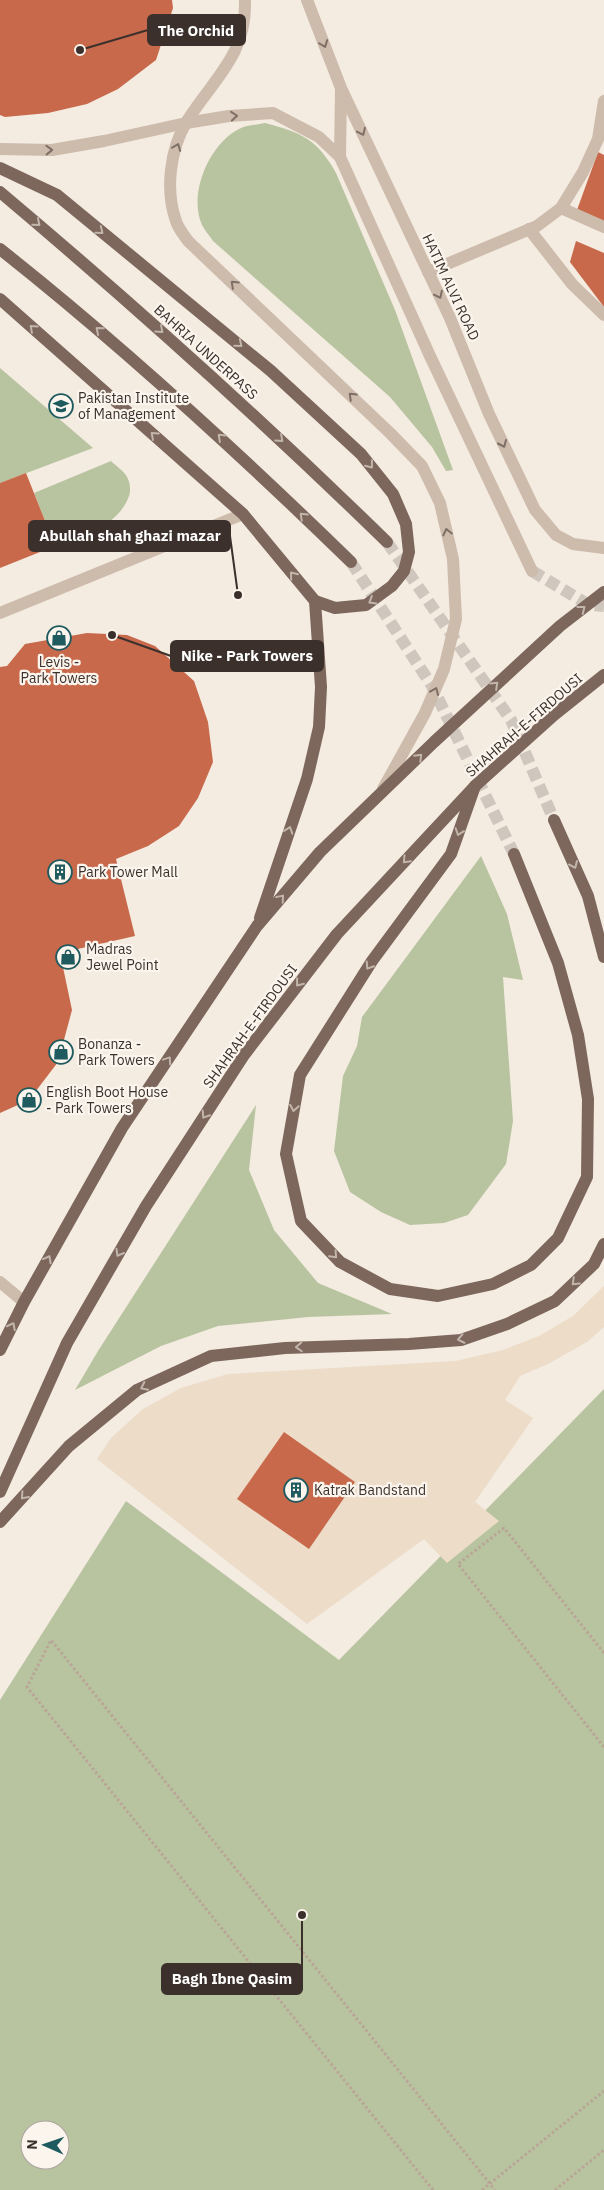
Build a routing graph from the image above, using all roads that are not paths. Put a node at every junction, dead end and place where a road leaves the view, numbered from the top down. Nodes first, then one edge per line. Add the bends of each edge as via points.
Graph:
1 (245, 0) edge
2 (307, 0) edge
3 (341, 88) junction
4 (604, 101) edge
5 (186, 123) junction
6 (601, 140) edge
7 (0, 149) edge
8 (340, 157) junction
9 (0, 168) edge
10 (0, 192) edge
11 (561, 208) junction
12 (604, 227) edge
13 (529, 229) junction
14 (0, 250) edge
15 (428, 272) junction
16 (0, 299) edge
17 (604, 315) edge
18 (243, 514) junction
19 (387, 542) tunnel mouth
20 (604, 548) edge
21 (351, 562) tunnel mouth
22 (532, 571) tunnel mouth
23 (604, 592) edge
24 (315, 602) junction
25 (0, 612) edge
26 (604, 675) edge
27 (475, 786) junction
28 (380, 796) junction
29 (554, 820) tunnel mouth
30 (514, 854) tunnel mouth
31 (257, 926) junction
32 (604, 958) edge
33 (604, 1244) edge
34 (0, 1282) edge
35 (24, 1302) junction
36 (0, 1350) edge
37 (0, 1492) edge
38 (0, 1522) edge

1 - 5 street via 246,20 235,53
2 -> 3 street, HATIM ALVI ROAD
3 - 8 street
3 -> 15 street, HATIM ALVI ROAD
4 - 6 street
7 -> 5 street via 52,150
5 -> 8 street via 273,113 319,137
28 -> 5 street via 425,713 444,669 456,619 453,559 440,503 422,466 188,241 176,222 169,191 173,158
6 - 11 street
8 - 22 street
9 -> 24 main road via 57,195 271,370 361,454 393,494 406,524 409,552 404,571 392,586 366,606 335,608
10 -> 19 main road, BAHRIA UNDERPASS via 99,276 301,458
11 - 12 street
11 - 13 street
13 - 15 street
13 - 17 street via 572,284
21 -> 14 main road via 162,383
15 -> 20 street, HATIM ALVI ROAD via 537,515 556,535 574,544
18 -> 16 main road
24 -> 18 main road
18 - 25 street
28 -> 23 main road via 560,626
31 -> 24 main road via 307,779 319,727 321,687
26 - 27 main road, SHAHRAH-E-FIRDOUSI
27 -> 30 main road via 451,854 372,961 300,1075 286,1154 301,1221 340,1262 390,1289 438,1296 493,1284 531,1265 558,1238 587,1177 588,1099 578,1035 558,963
27 -> 37 main road, SHAHRAH-E-FIRDOUSI via 337,934 244,1055 146,1206 67,1344
31 -> 28 main road via 320,852
29 -> 32 main road via 588,896
35 -> 31 main road via 122,1128
33 -> 38 main road via 594,1264 555,1302 461,1340 285,1348 210,1356 137,1390 69,1446
34 - 35 street
36 -> 35 main road

